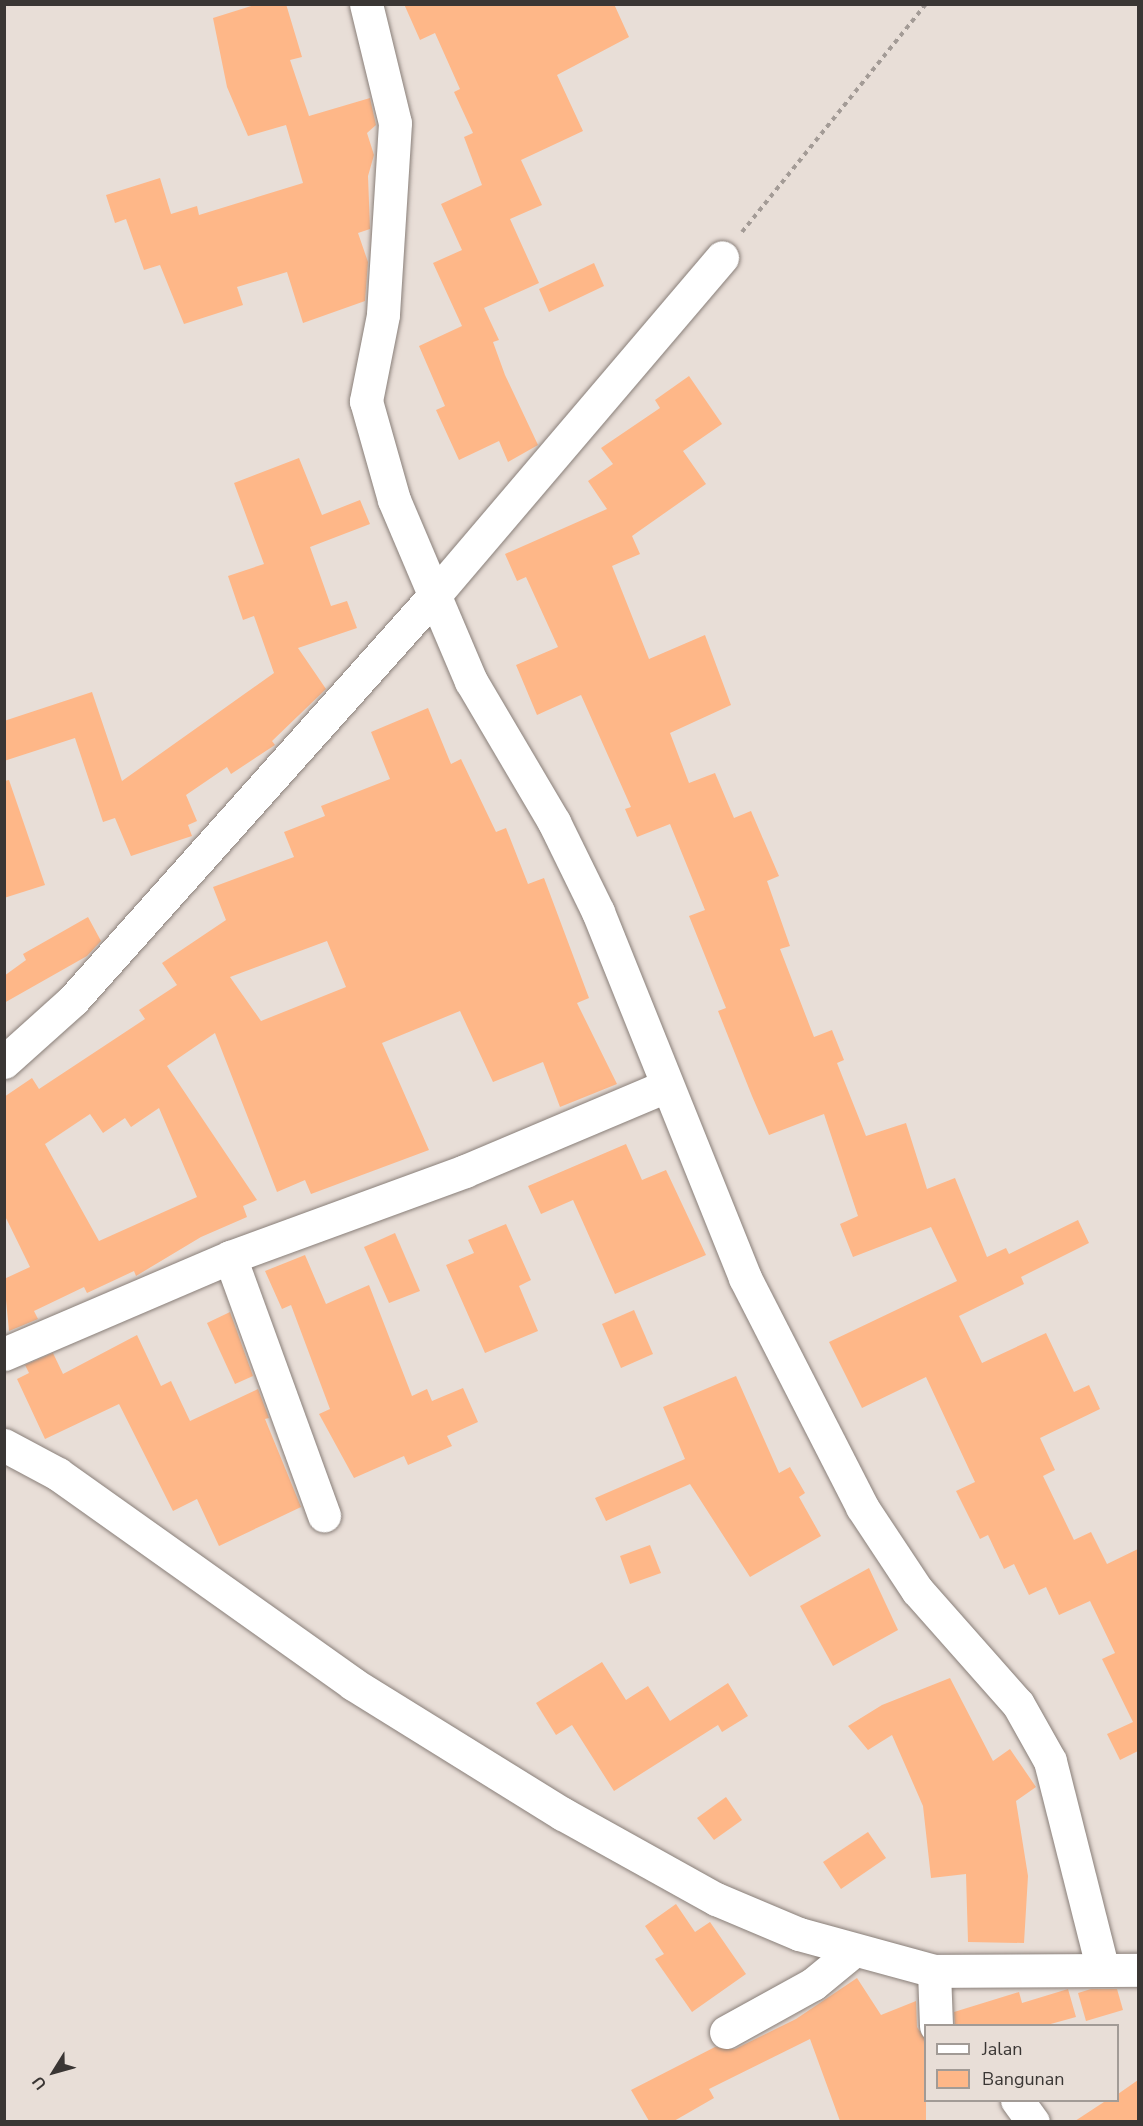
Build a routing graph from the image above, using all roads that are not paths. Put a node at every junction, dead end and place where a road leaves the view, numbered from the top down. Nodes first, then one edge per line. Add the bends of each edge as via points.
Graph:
1 (366, 4) edge
2 (722, 257) road end
3 (433, 597) junction
4 (4, 1062) edge
5 (664, 1087) junction
6 (230, 1257) junction
7 (4, 1354) edge
8 (4, 1445) edge
9 (324, 1515) dead end
10 (852, 1952) junction
11 (1102, 1967) junction
12 (1138, 1970) edge
13 (934, 1971) junction
14 (936, 2024) edge
15 (726, 2032) dead end
16 (1019, 2102) edge
17 (1034, 2121) edge

1 - 3 street via 385,66 395,133 382,315 366,401 394,500
2 - 3 street
3 - 4 street via 73,1000
3 - 5 street via 491,721 554,822 598,912
5 - 6 street via 465,1171
5 - 11 street via 745,1278 885,1548 996,1675 1035,1730 1066,1814
6 - 7 street
6 - 9 street
8 - 10 street via 58,1474 353,1684 563,1814 716,1899
10 - 13 street
10 - 15 street via 813,1984
11 - 12 street
11 - 13 street
13 - 14 street
16 - 17 street

